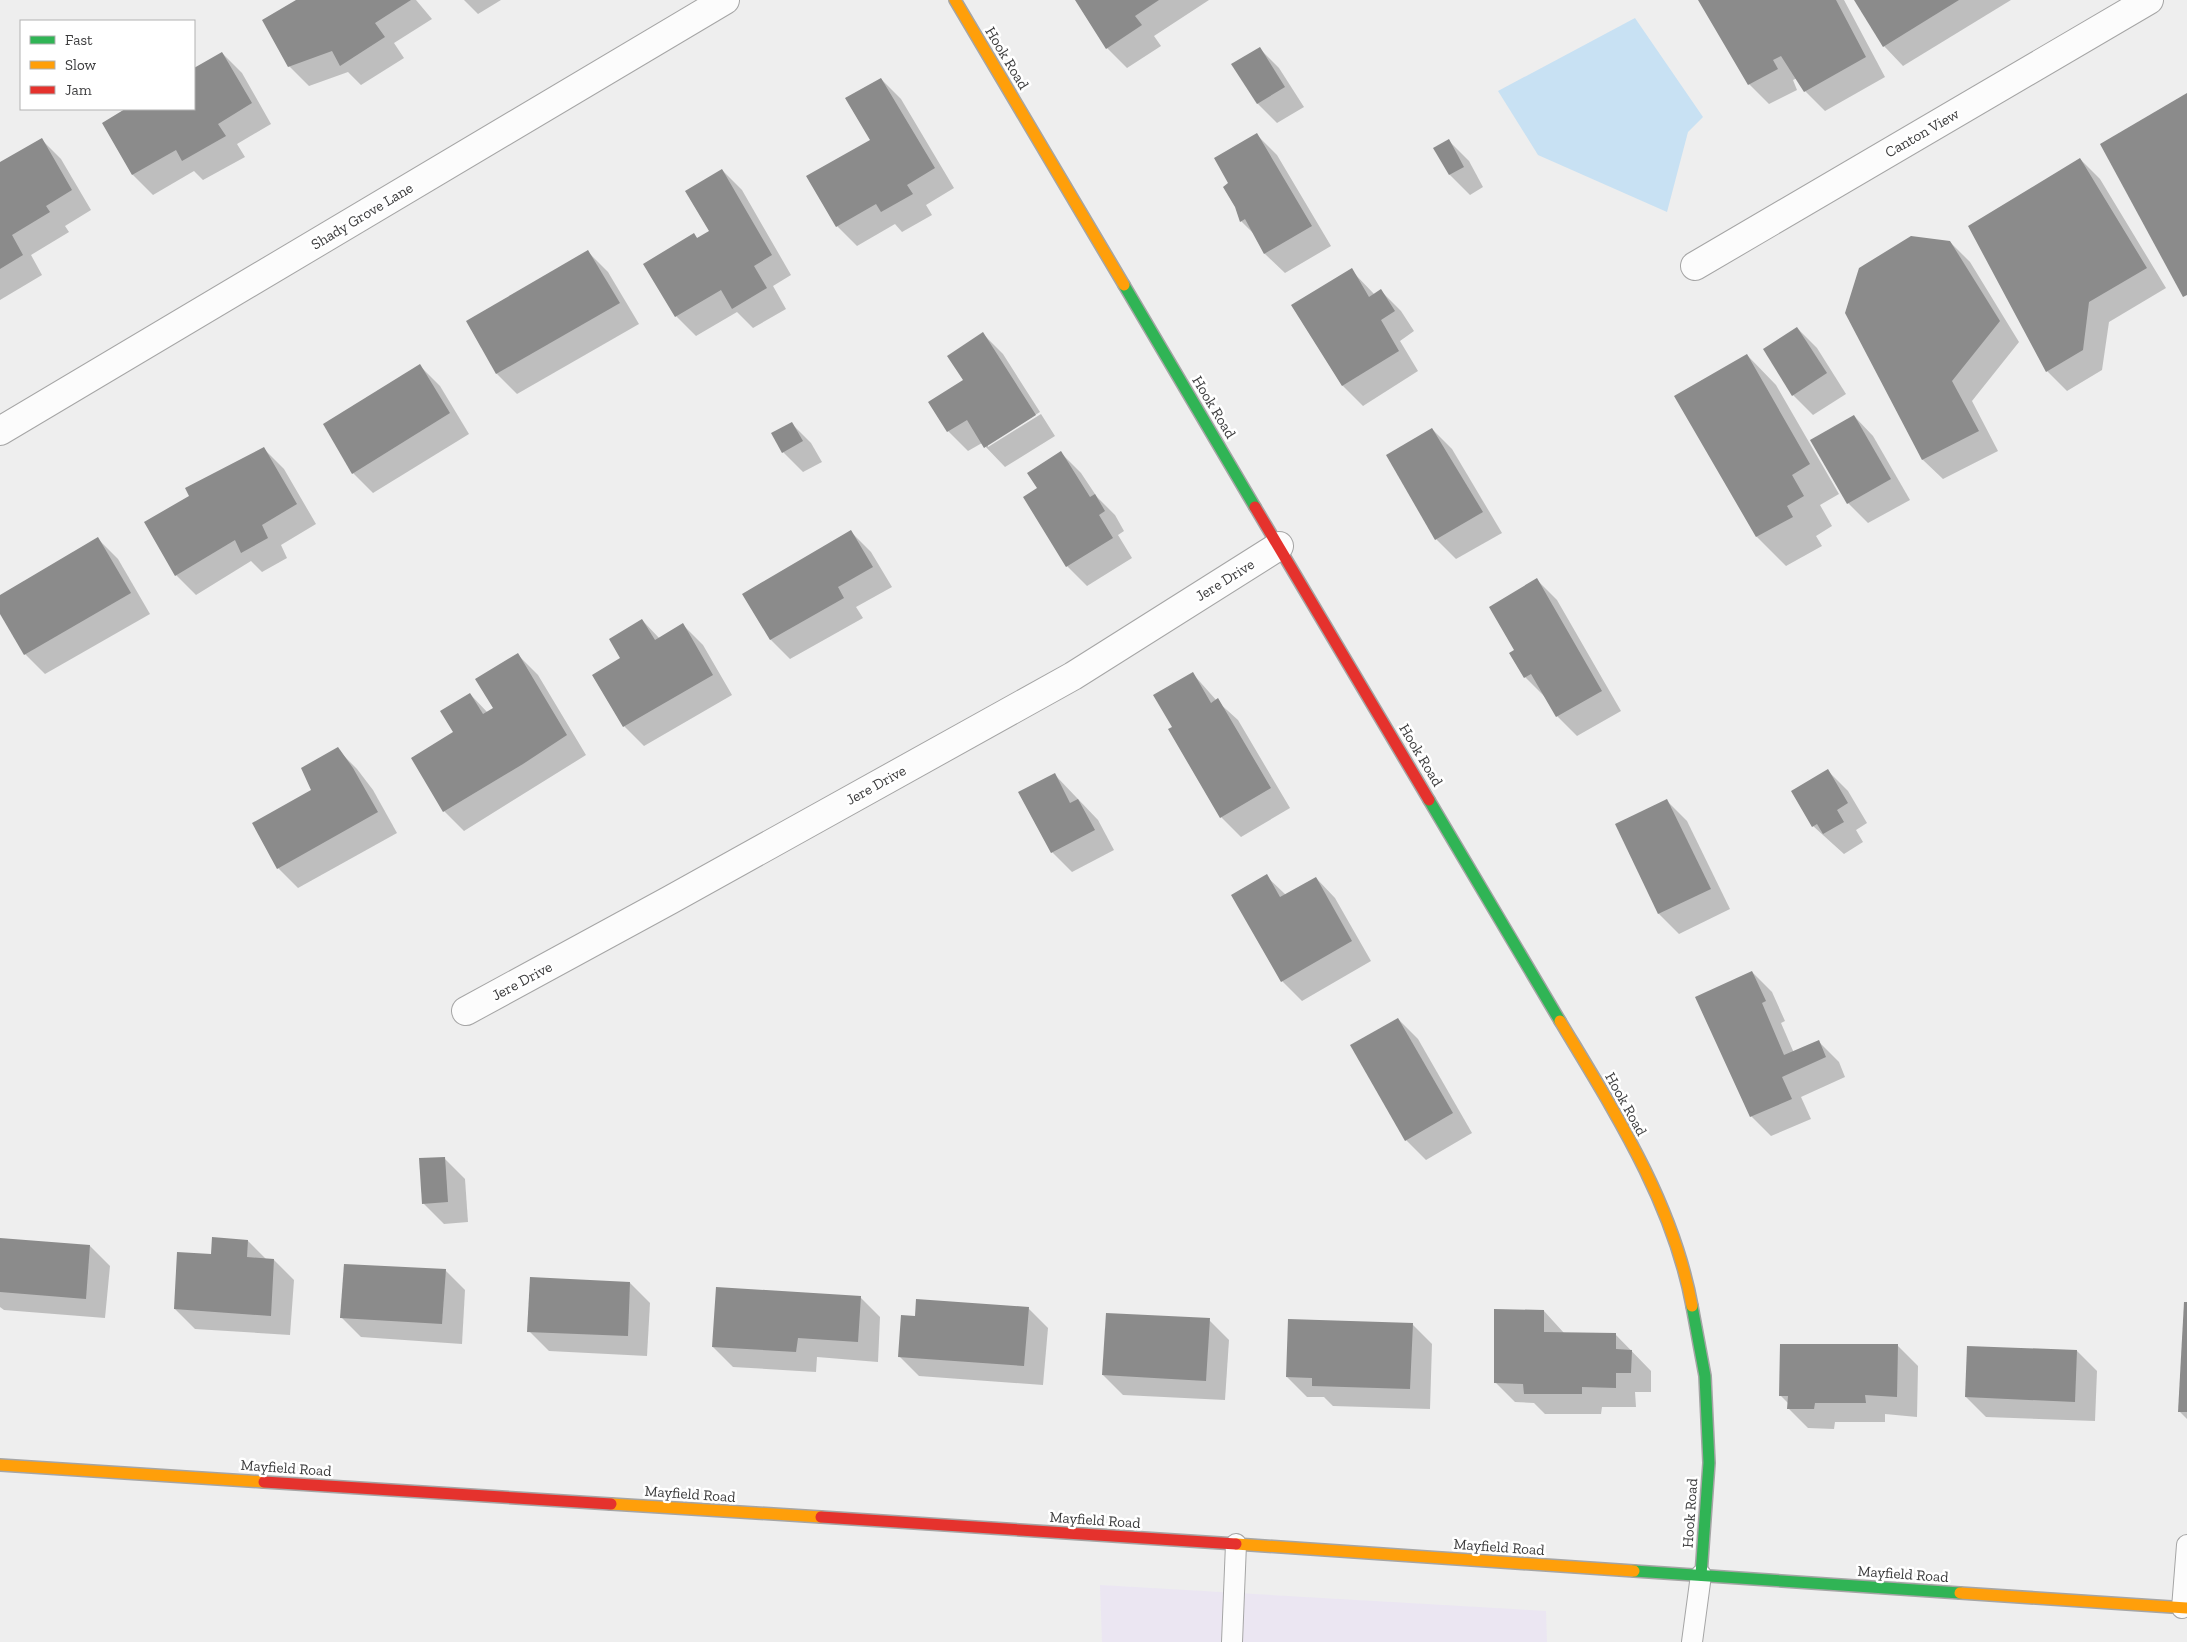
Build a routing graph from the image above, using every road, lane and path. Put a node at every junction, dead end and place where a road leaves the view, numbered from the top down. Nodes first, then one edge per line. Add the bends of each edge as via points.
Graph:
1 (725, 0) edge
2 (956, 0) edge
3 (2149, 0) edge
4 (1695, 266) dead end
5 (0, 431) edge
6 (1279, 546) junction
7 (466, 1011) dead end
8 (0, 1465) edge
9 (1236, 1544) junction
10 (2187, 1545) edge
11 (1700, 1576) junction
12 (2184, 1608) edge
13 (1232, 1642) edge
14 (1692, 1642) edge

1 - 5 street, Shady Grove Lane
2 - 6 street, Hook Road
3 - 4 street, Canton View
6 - 7 street, Jere Drive via 1073,676
6 - 11 street, Hook Road via 1625,1130 1663,1208 1689,1290 1705,1376 1708,1463
8 - 9 street, Mayfield Road
9 - 11 street, Mayfield Road
9 - 13 lane
10 - 12 lane
11 - 12 street, Mayfield Road
11 - 14 lane

